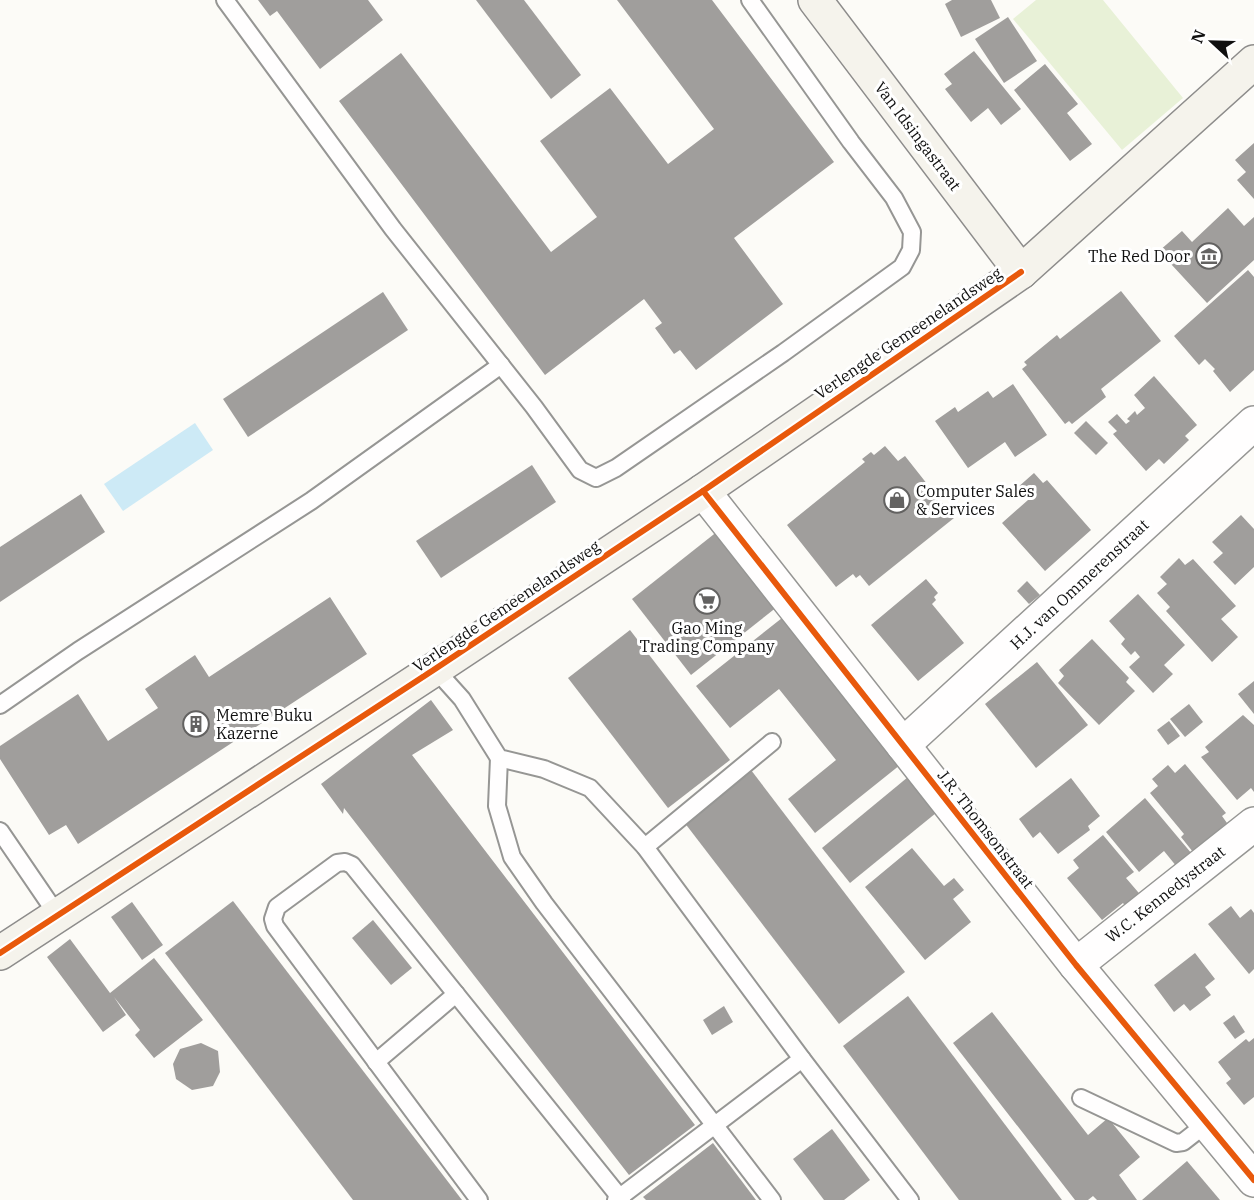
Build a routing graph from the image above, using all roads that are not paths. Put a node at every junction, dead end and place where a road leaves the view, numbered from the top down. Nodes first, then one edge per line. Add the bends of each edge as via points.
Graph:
1 (225, 0) edge
2 (750, 0) edge
3 (815, 0) edge
4 (1254, 62) edge
5 (1021, 272) junction
6 (501, 365) junction
7 (1254, 423) edge
8 (703, 491) junction
9 (435, 669) junction
10 (0, 705) edge
11 (772, 742) dead end
12 (903, 745) junction
13 (499, 758) junction
14 (1254, 824) edge
15 (0, 831) edge
16 (645, 846) junction
17 (58, 916) junction
18 (0, 953) edge
19 (1076, 965) junction
20 (456, 994) junction
21 (802, 1059) junction
22 (376, 1062) junction
23 (1081, 1098) dead end
24 (1206, 1124) junction
25 (714, 1125) junction
26 (1248, 1158) edge
27 (619, 1199) edge
28 (479, 1200) edge
29 (772, 1200) edge
30 (910, 1200) edge

1 - 6 lane via 393,229
2 - 6 lane via 894,198 912,232 911,250 902,267 783,353 596,478 580,470
3 - 5 street, Van Idsingastraat
4 - 5 street, Verlengde Gemeenelandsweg
5 - 8 street, Verlengde Gemeenelandsweg
6 - 10 lane via 311,501
7 - 12 street, H.J. van Ommerenstraat
8 - 9 street, Verlengde Gemeenelandsweg
8 - 12 street, J.R. Thomsonstraat
9 - 13 lane via 462,699
9 - 17 street, Verlengde Gemeenelandsweg
11 - 16 lane
12 - 19 street, J.R. Thomsonstraat
13 - 16 lane via 590,788
13 - 25 lane via 497,806 512,857
14 - 19 street, W.C. Kennedystraat
15 - 17 lane
16 - 21 lane
17 - 18 street, Verlengde Gemeenelandsweg
19 - 24 street, J.R. Thomsonstraat
20 - 22 lane
20 - 22 lane via 349,863 337,863 282,902 274,913 275,926
20 - 27 lane
21 - 25 lane
21 - 30 lane
22 - 28 lane
23 - 24 lane via 1176,1143
24 - 26 street, J.R. Thomsonstraat
25 - 27 lane
25 - 29 lane

